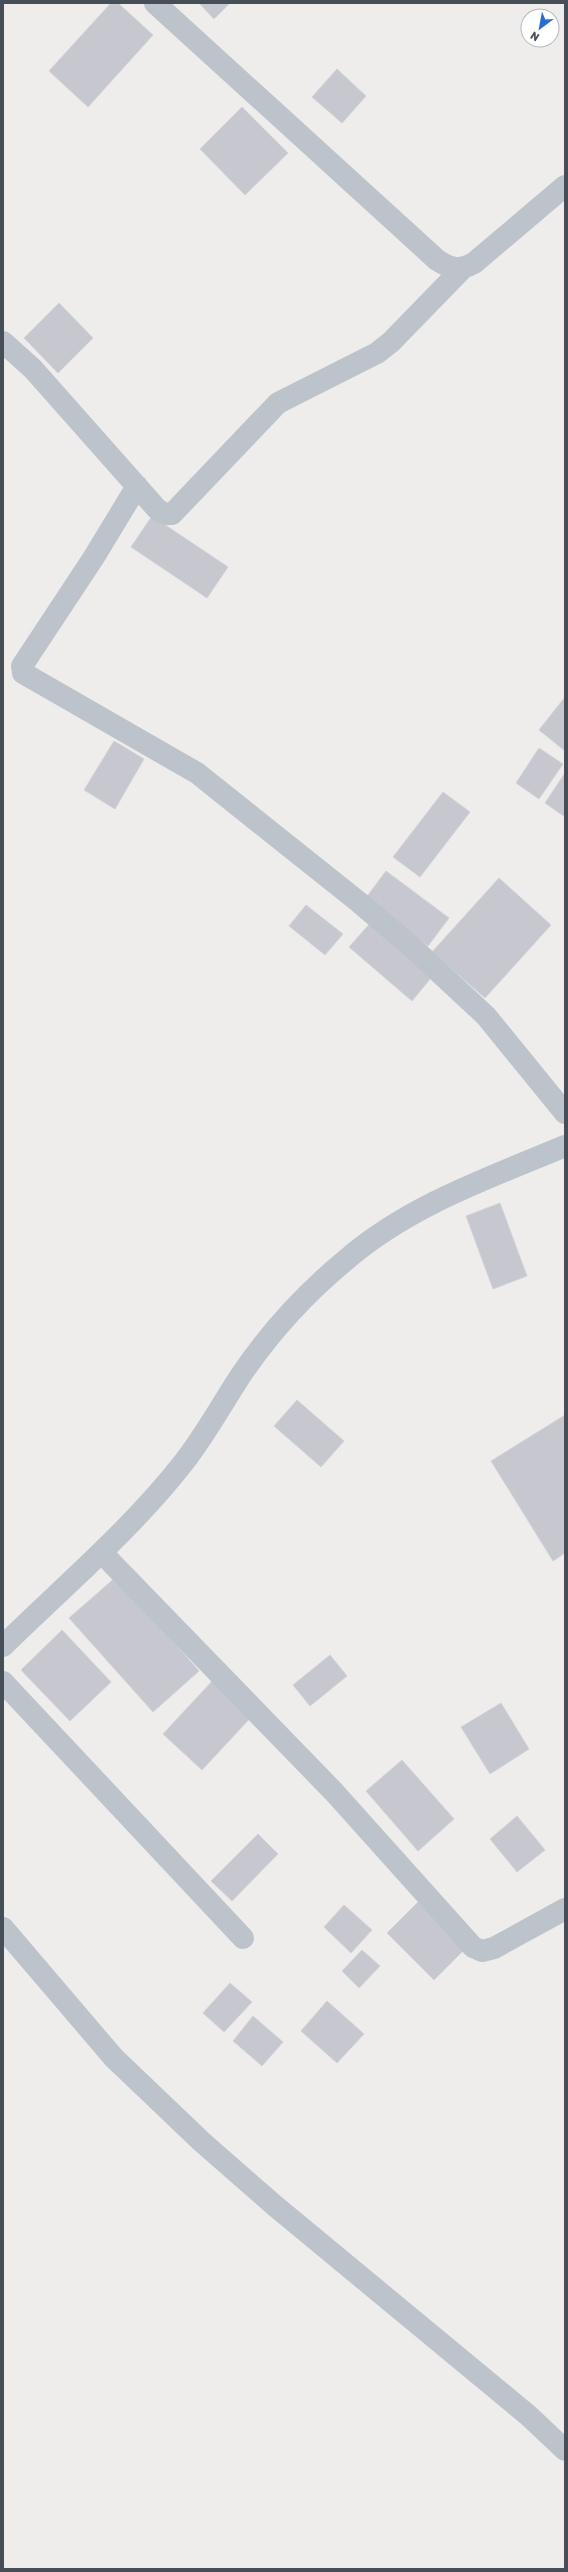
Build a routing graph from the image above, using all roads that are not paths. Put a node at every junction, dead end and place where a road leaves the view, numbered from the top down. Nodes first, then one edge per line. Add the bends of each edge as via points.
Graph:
1 (155, 3) edge
2 (565, 186) edge
3 (462, 269) junction
4 (3, 342) edge
5 (137, 486) junction
6 (565, 1113) edge
7 (565, 1146) edge
8 (102, 1553) junction
9 (3, 1646) edge
10 (3, 1682) edge
11 (565, 1909) edge
12 (3, 1928) edge
13 (243, 1938) dead end
14 (565, 2450) edge

1 - 3 street via 437,260 448,268
2 - 3 street via 474,263
3 - 5 street via 391,342 377,353 274,406 177,511 165,514
4 - 5 street via 33,369
5 - 6 street via 22,666 23,673 197,773 360,903 486,1016
7 - 8 street via 423,1207 348,1258 314,1289 261,1348 185,1461
8 - 9 street
8 - 11 street via 334,1792 473,1947 482,1951 494,1948
10 - 13 street
12 - 14 street via 114,2058 202,2142 274,2205 529,2416

